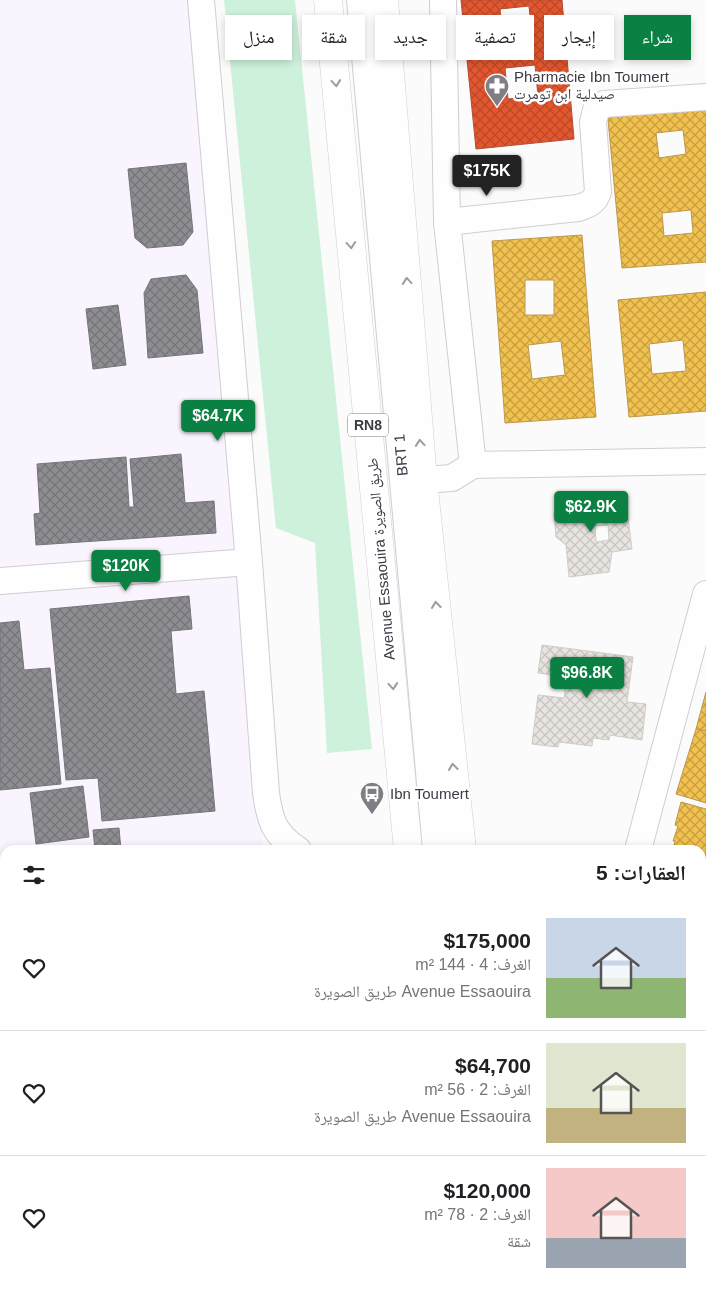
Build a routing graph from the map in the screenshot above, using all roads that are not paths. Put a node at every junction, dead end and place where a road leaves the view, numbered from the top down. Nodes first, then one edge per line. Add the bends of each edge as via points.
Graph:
1 (201, 0) edge
2 (328, 0) edge
3 (360, 0) edge
4 (384, 0) edge
5 (443, 0) edge
6 (706, 97) edge
7 (448, 222) junction
8 (706, 461) edge
9 (473, 465) junction
10 (423, 480) junction
11 (249, 562) junction
12 (0, 581) edge
13 (706, 594) edge
14 (290, 845) edge
15 (408, 845) edge
16 (436, 845) edge
17 (461, 845) edge
18 (639, 845) edge

1 - 11 street
2 -> 15 main road, Avenue Essaouira طريق الصويرة / RN8
3 - 16 street, BRT 1
10 -> 4 main road
5 - 7 street
6 - 7 street via 604,104 596,110 598,192 586,206
7 - 9 street
8 - 9 street
9 - 10 street via 452,478
17 -> 10 main road
11 - 12 street
11 - 14 street via 269,814 275,828
13 - 18 street

